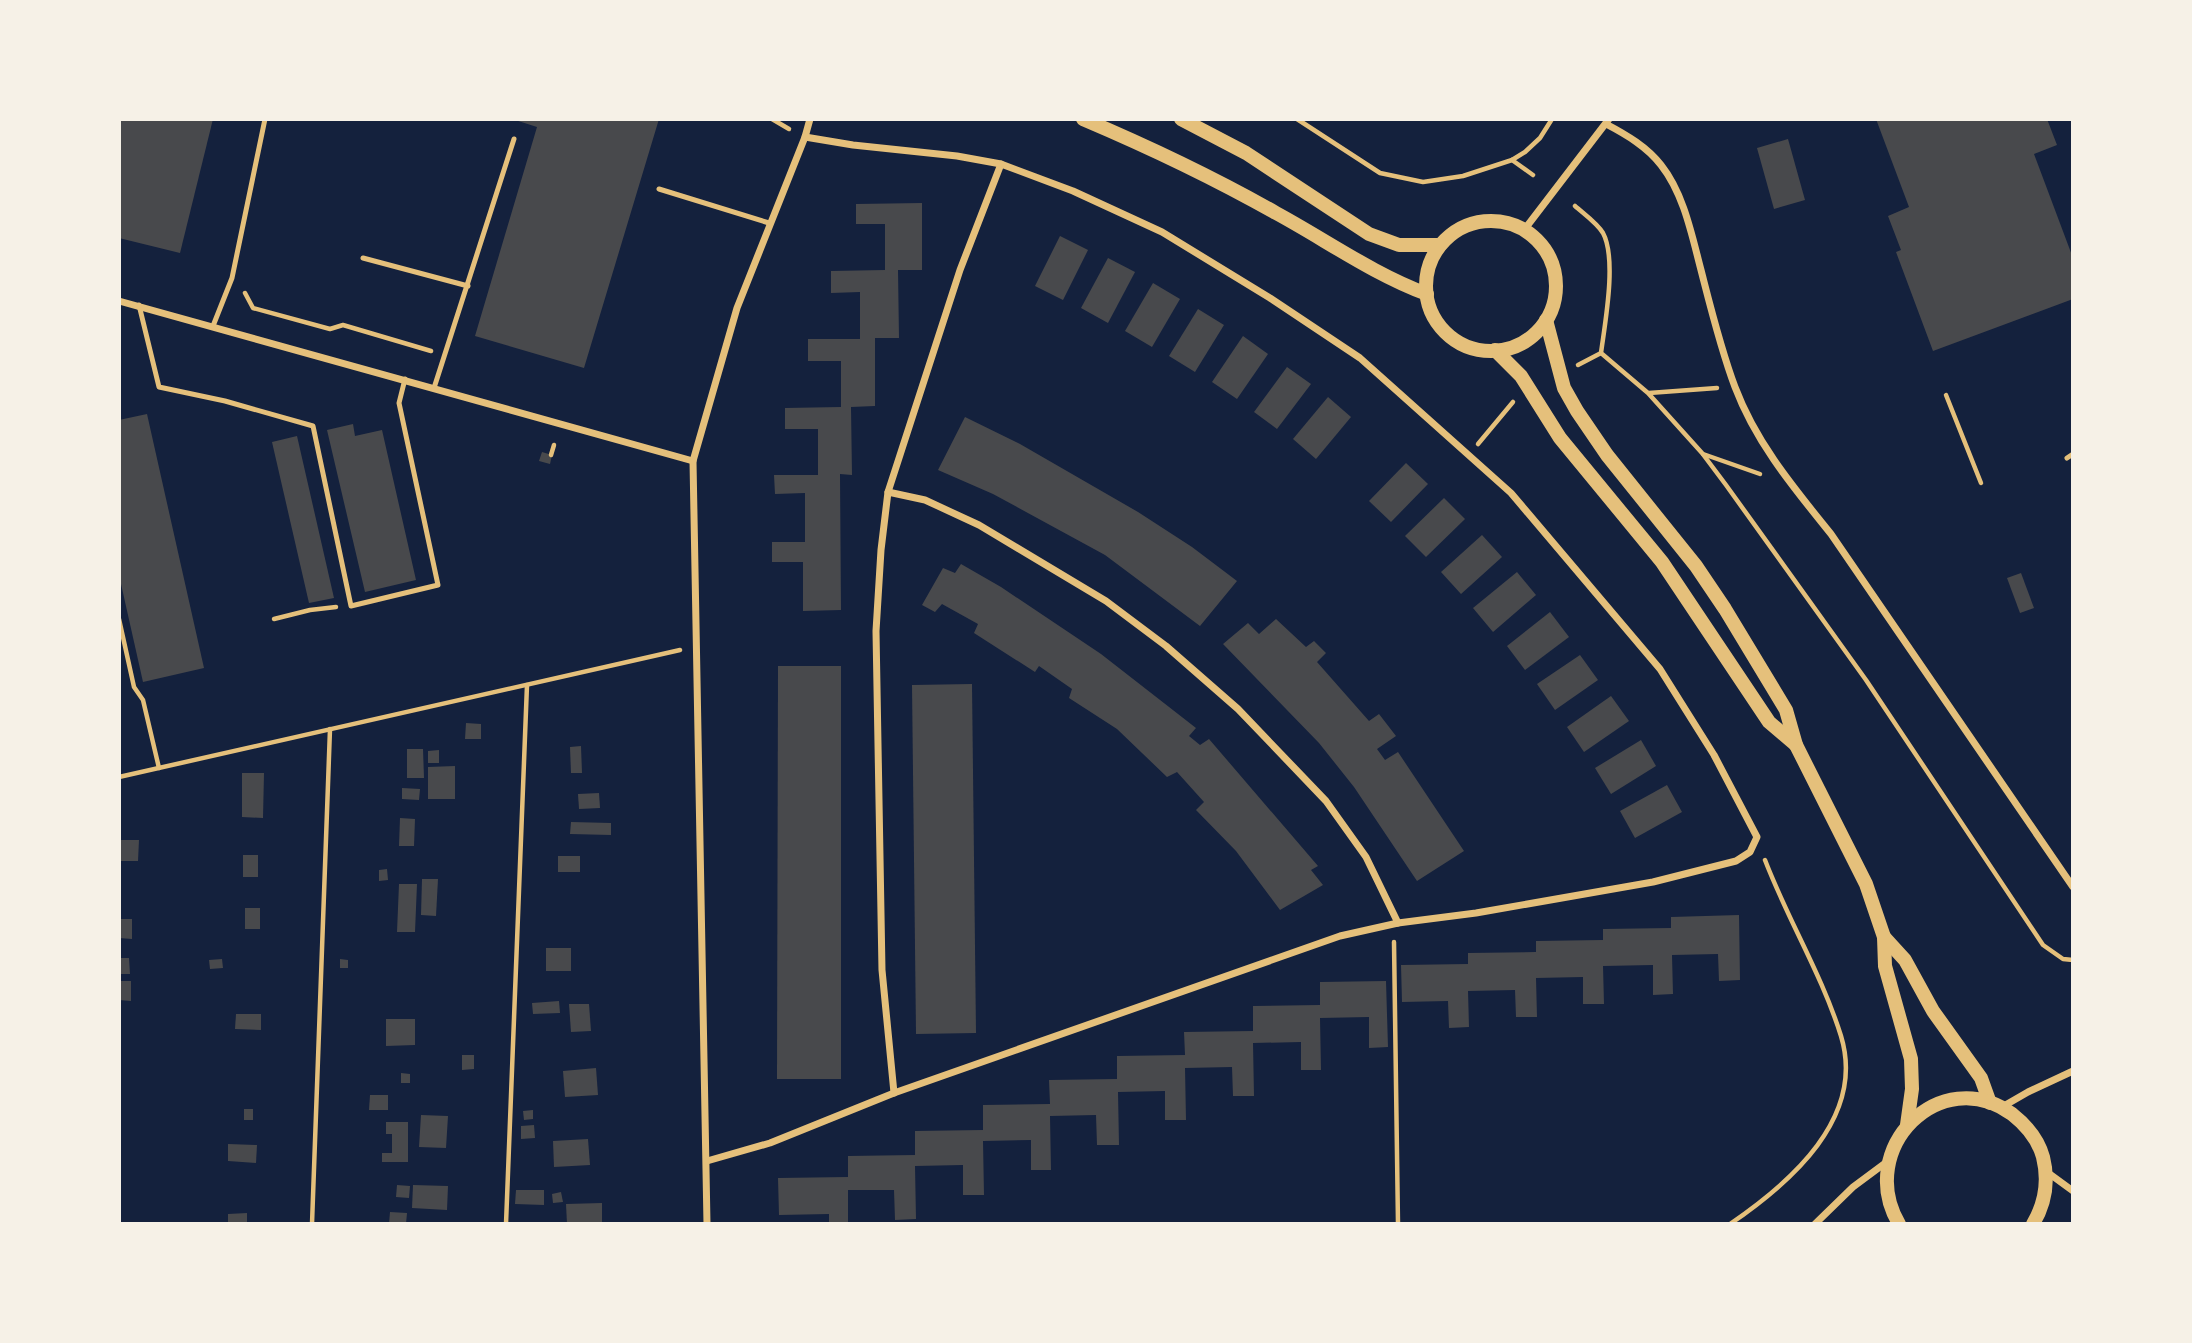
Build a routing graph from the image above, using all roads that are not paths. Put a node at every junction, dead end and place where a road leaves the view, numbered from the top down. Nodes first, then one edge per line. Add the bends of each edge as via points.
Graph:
1 (265, 119) edge
2 (810, 119) edge
3 (1083, 119) edge
4 (1181, 119) edge
5 (1607, 122) edge
6 (805, 137) junction
7 (514, 139) dead end
8 (1001, 164) junction
9 (659, 189) dead end
10 (769, 223) junction
11 (1524, 230) junction
12 (1440, 246) junction
13 (363, 258) dead end
14 (468, 285) junction
15 (1427, 295) junction
16 (119, 301) edge
17 (139, 305) junction
18 (1546, 320) junction
19 (213, 326) junction
20 (1495, 350) junction
21 (405, 379) junction
22 (434, 388) junction
23 (2073, 454) edge
24 (2067, 458) dead end
25 (693, 461) junction
26 (888, 492) junction
27 (1796, 745) junction
28 (2073, 887) edge
29 (1398, 923) junction
30 (1884, 937) junction
31 (2073, 1071) edge
32 (894, 1093) junction
33 (1996, 1105) junction
34 (1907, 1125) junction
35 (1888, 1160) junction
36 (707, 1161) junction
37 (2047, 1171) junction
38 (2073, 1191) edge
39 (707, 1224) edge
40 (1815, 1224) edge
41 (1899, 1224) edge
42 (2034, 1224) edge

1 - 19 lane via 228,288
2 - 6 street
3 - 15 main road via 1276,212
4 - 12 main road via 1246,153 1368,234 1399,245
5 - 11 street
5 - 28 street via 1649,153 1672,182 1735,386 1753,429 1831,534
6 - 8 street
6 - 10 street
7 - 14 lane
8 - 26 street via 960,270
8 - 29 street via 1162,232 1259,291 1360,358 1459,446 1511,493 1660,669 1714,755 1757,837 1750,852 1736,862 1665,879
9 - 10 lane
10 - 25 street via 737,308
11 - 12 main road via 1500,221 1473,223
11 - 18 main road via 1542,245 1553,265 1556,288
12 - 15 main road via 1428,268
13 - 14 lane
14 - 22 lane
15 - 20 main road via 1433,315 1446,332 1464,345
16 - 17 street
17 - 19 street
17 - 21 lane via 159,387 313,426 351,606 438,585 399,403
18 - 20 main road via 1524,341
18 - 27 main road via 1564,388 1577,411 1726,609 1786,710
19 - 21 street
20 - 27 main road via 1521,376 1560,438 1662,562 1769,722
21 - 22 street
22 - 25 street
23 - 24 lane
25 - 36 street
26 - 29 street via 925,500 979,525 1106,601 1166,646 1238,709 1326,801 1366,857
26 - 32 street via 876,631 882,970
27 - 30 main road via 1866,884
29 - 32 street via 1340,936
30 - 33 main road via 1905,960
30 - 34 main road via 1885,966 1911,1059 1913,1089
31 - 33 street
32 - 36 street via 770,1143
33 - 34 main road via 1965,1099 1940,1104
33 - 37 main road via 2024,1123 2039,1146
34 - 35 main road
35 - 40 street
35 - 41 main road via 1887,1192
36 - 39 street
37 - 38 street
37 - 42 main road via 2044,1200

